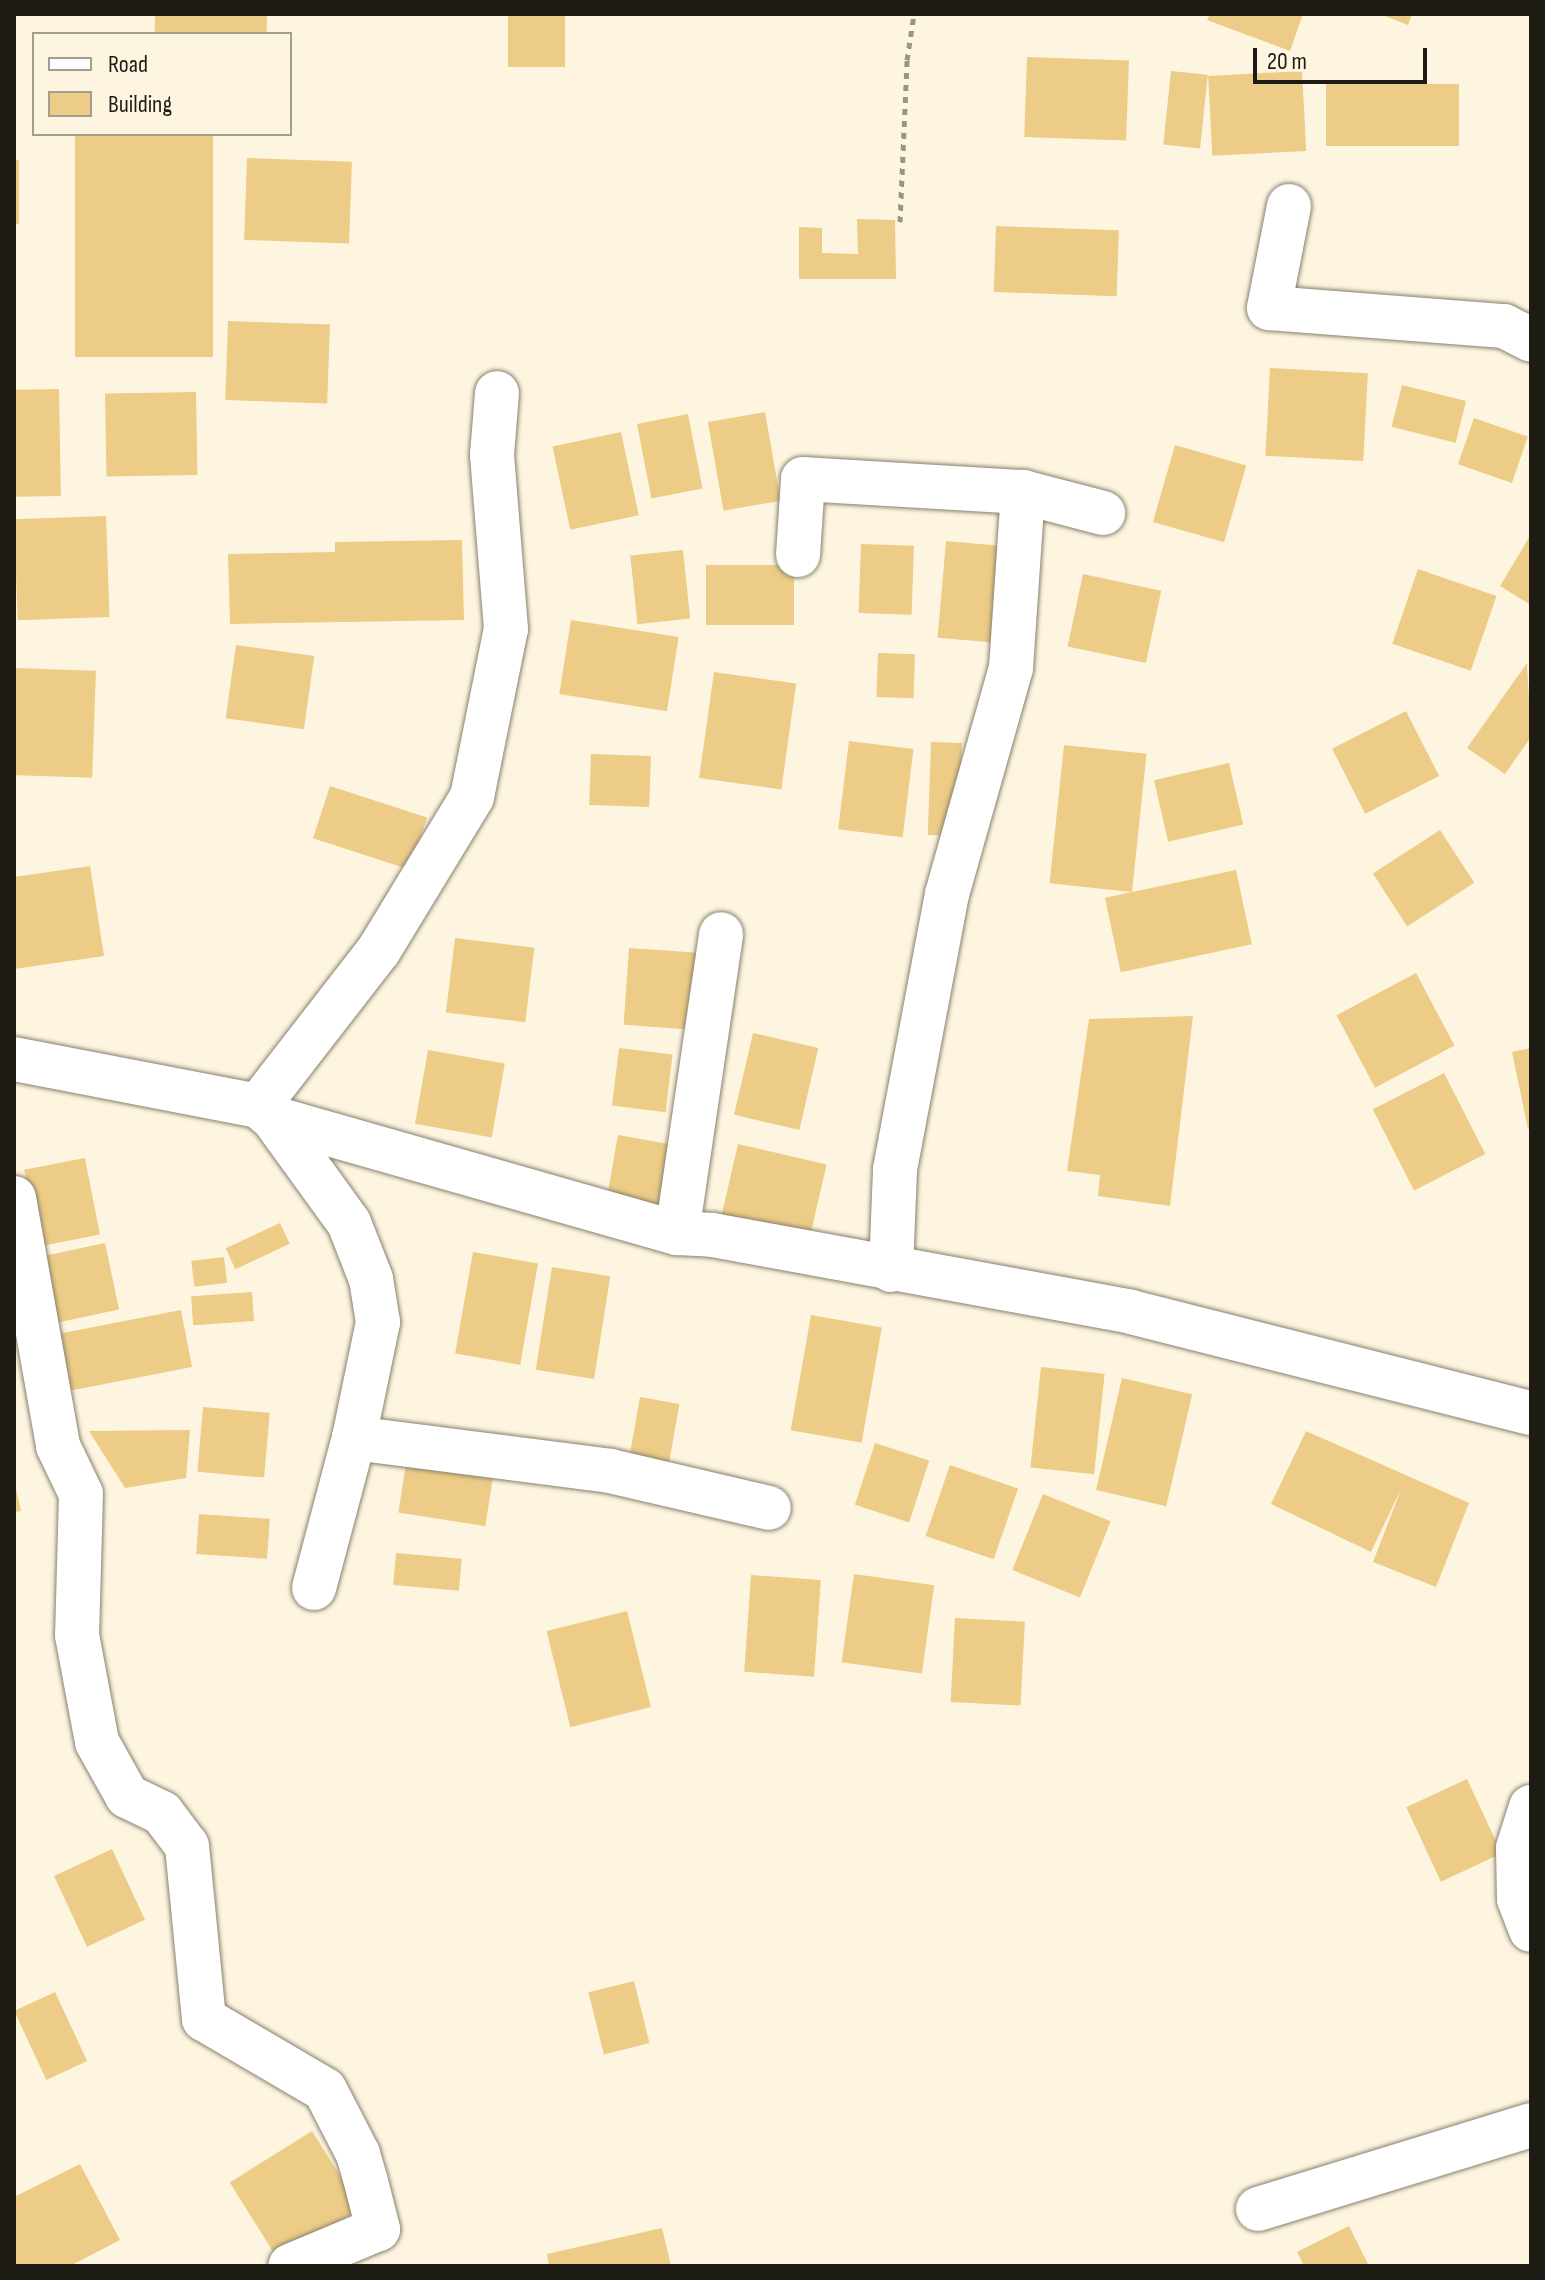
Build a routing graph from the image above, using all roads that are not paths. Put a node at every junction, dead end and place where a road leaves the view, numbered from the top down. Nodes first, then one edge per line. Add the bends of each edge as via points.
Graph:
1 (1289, 206) dead end
2 (1531, 340) edge
3 (497, 393) dead end
4 (1023, 492) junction
5 (1103, 513) dead end
6 (798, 555) dead end
7 (721, 934) dead end
8 (14, 1059) edge
9 (266, 1112) junction
10 (14, 1198) edge
11 (677, 1233) junction
12 (891, 1270) junction
13 (29, 1376) edge
14 (1531, 1413) edge
15 (354, 1438) junction
16 (769, 1508) dead end
17 (314, 1588) dead end
18 (1531, 1807) edge
19 (1531, 1930) edge
20 (1531, 2125) edge
21 (1258, 2209) dead end
22 (380, 2247) edge
23 (290, 2266) edge

1 - 2 street via 1269,308 1504,326
3 - 9 street via 492,455 506,629 472,797 379,950
4 - 5 street
4 - 6 street via 803,479
4 - 12 street via 1011,668 947,894 895,1170
7 - 11 street
8 - 9 street
9 - 11 street
9 - 15 street via 349,1223 371,1279 378,1322
10 - 13 street
11 - 12 street via 713,1235
12 - 14 street via 1131,1312
13 - 22 street via 81,1494 77,1635 97,1742 127,1796 162,1813 187,1846 204,2019 325,2090 358,2154
15 - 16 street via 610,1471
15 - 17 street
18 - 19 street via 1518,1848 1519,1899
20 - 21 street
22 - 23 street

